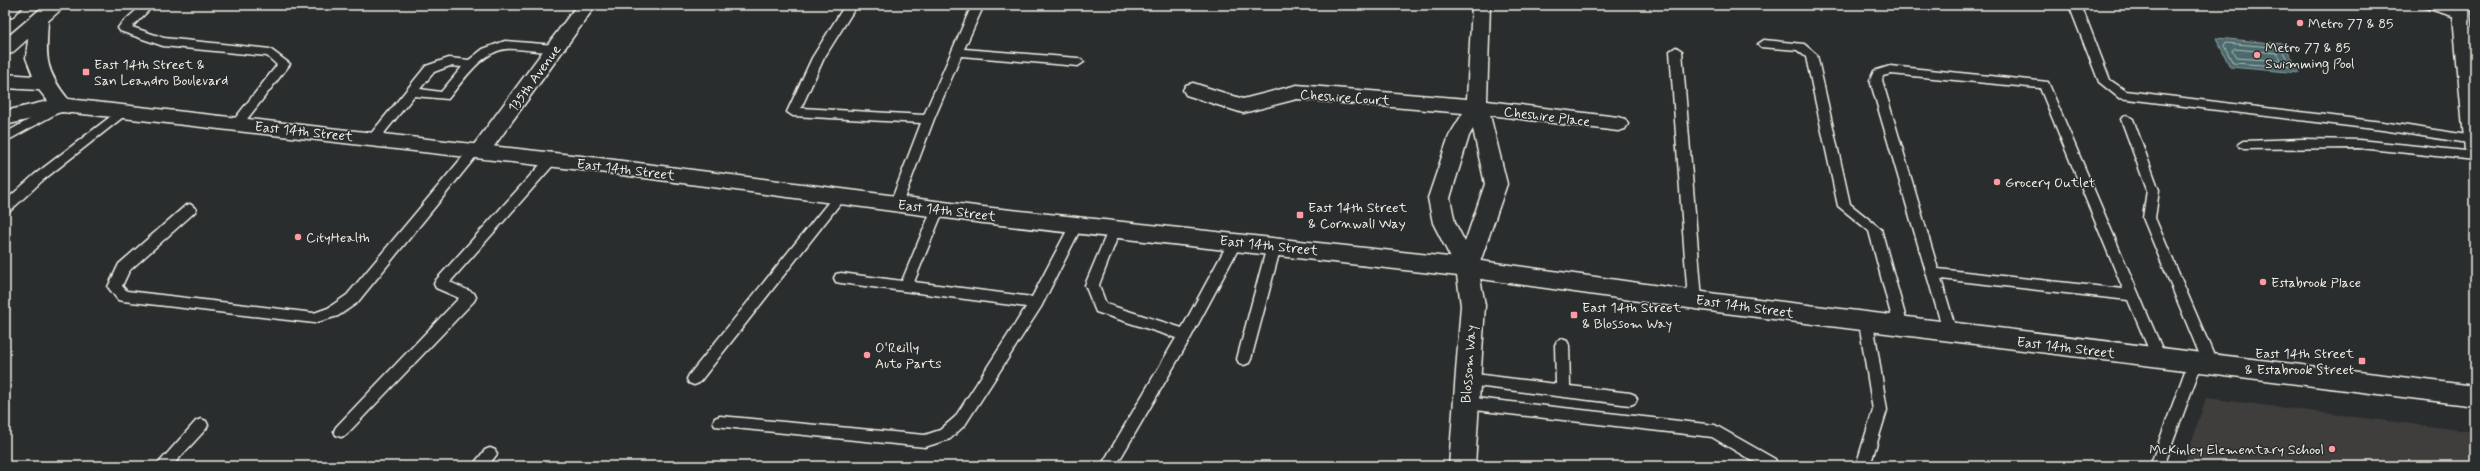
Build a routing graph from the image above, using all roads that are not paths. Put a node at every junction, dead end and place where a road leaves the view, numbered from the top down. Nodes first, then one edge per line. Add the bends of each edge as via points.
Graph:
1 (15, 5) edge
2 (57, 5) edge
3 (148, 5) edge
4 (587, 5) edge
5 (850, 5) edge
6 (978, 5) edge
7 (1481, 5) edge
8 (2076, 5) edge
9 (2427, 5) edge
10 (2462, 10) edge
11 (5, 13) edge
12 (39, 20) junction
13 (1764, 44) dead end
14 (5, 49) edge
15 (555, 49) junction
16 (1676, 51) dead end
17 (958, 52) junction
18 (1078, 62) dead end
19 (472, 64) junction
20 (5, 81) edge
21 (45, 84) junction
22 (1193, 90) dead end
23 (410, 92) junction
24 (62, 105) junction
25 (1477, 107) junction
26 (123, 111) junction
27 (5, 118) edge
28 (928, 119) junction
29 (2127, 119) dead end
30 (237, 124) junction
31 (1618, 124) dead end
32 (5, 138) edge
33 (373, 139) junction
34 (2244, 145) dead end
35 (2475, 148) edge
36 (477, 151) junction
37 (552, 159) junction
38 (839, 197) junction
39 (896, 204) junction
40 (5, 208) edge
41 (190, 209) dead end
42 (938, 210) junction
43 (1077, 224) junction
44 (1115, 228) junction
45 (1235, 242) junction
46 (1274, 246) junction
47 (1467, 268) junction
48 (1932, 273) junction
49 (841, 278) dead end
50 (906, 286) junction
51 (2132, 295) junction
52 (1695, 300) junction
53 (1036, 303) junction
54 (1866, 322) junction
55 (1901, 326) junction
56 (1950, 332) junction
57 (1185, 335) junction
58 (1562, 345) dead end
59 (2159, 358) junction
60 (1244, 359) dead end
61 (2203, 364) junction
62 (694, 379) dead end
63 (1467, 379) junction
64 (1563, 391) junction
65 (2475, 396) edge
66 (1630, 399) dead end
67 (1466, 403) junction
68 (720, 422) dead end
69 (201, 425) dead end
70 (341, 431) dead end
71 (490, 454) dead end
72 (1460, 465) edge
73 (1863, 465) dead end
74 (163, 466) edge
75 (479, 466) edge
76 (1108, 466) edge
77 (1769, 466) edge
78 (2157, 466) edge

1 - 11 main road
2 - 12 main road
3 - 30 lane via 124,28 164,42 270,52 284,64
4 - 15 main road, 135th Avenue
5 - 28 lane via 818,58 794,112
6 - 17 lane
7 - 25 main road
8 - 35 lane via 2105,82 2123,95 2382,126
9 - 10 lane
10 - 35 main road
12 - 14 main road
12 - 21 main road via 36,58
13 - 55 lane via 1800,47 1811,55 1844,206 1875,229
15 - 19 lane via 506,45
15 - 36 main road, 135th Avenue
16 - 52 lane
17 - 18 lane
17 - 28 lane
19 - 23 lane via 450,62 438,65 430,69
19 - 23 lane via 444,96
20 - 21 main road
21 - 24 main road
22 - 25 main road, Cheshire Court via 1243,106 1297,92
23 - 33 lane
24 - 26 main road, East 14th Street
24 - 27 main road, East 14th Street
24 - 32 lane
25 - 31 main road, Cheshire Place
25 - 47 main road via 1496,184
25 - 47 main road via 1459,136 1439,198 1444,223
26 - 30 main road, East 14th Street
26 - 40 lane via 38,178
28 - 39 lane
29 - 61 lane via 2153,190 2149,218
30 - 33 main road, East 14th Street
33 - 36 main road, East 14th Street
34 - 35 lane via 2302,143
36 - 37 main road, East 14th Street
36 - 41 lane via 352,299 333,312 314,318 123,296 115,287 124,268
37 - 38 main road, East 14th Street
37 - 70 lane via 440,284 469,297
38 - 39 main road, East 14th Street
38 - 62 lane
39 - 42 main road, East 14th Street
42 - 43 main road, East 14th Street
42 - 50 lane
43 - 44 main road, East 14th Street
43 - 53 lane
44 - 45 main road, East 14th Street
44 - 57 lane via 1092,285 1101,308
45 - 46 main road, East 14th Street
45 - 57 lane
46 - 47 main road, East 14th Street
46 - 60 lane
47 - 52 main road, East 14th Street
47 - 63 main road, Blossom Way via 1473,305
48 - 51 lane
48 - 51 lane via 1876,80 1878,74 1890,70 2044,85
48 - 56 lane
49 - 50 lane
50 - 53 lane
51 - 59 lane
52 - 54 main road, East 14th Street
53 - 68 lane via 960,421 945,435 925,441
54 - 55 main road, East 14th Street
54 - 73 lane via 1880,410
55 - 56 main road, East 14th Street
56 - 59 main road, East 14th Street
57 - 76 lane
58 - 64 lane
59 - 61 main road, East 14th Street
61 - 65 main road, East 14th Street
61 - 78 lane via 2184,396
63 - 64 lane
63 - 67 main road, Blossom Way
64 - 66 lane
67 - 72 main road, Blossom Way
67 - 77 lane via 1715,432 1770,464
69 - 74 lane
71 - 75 lane

